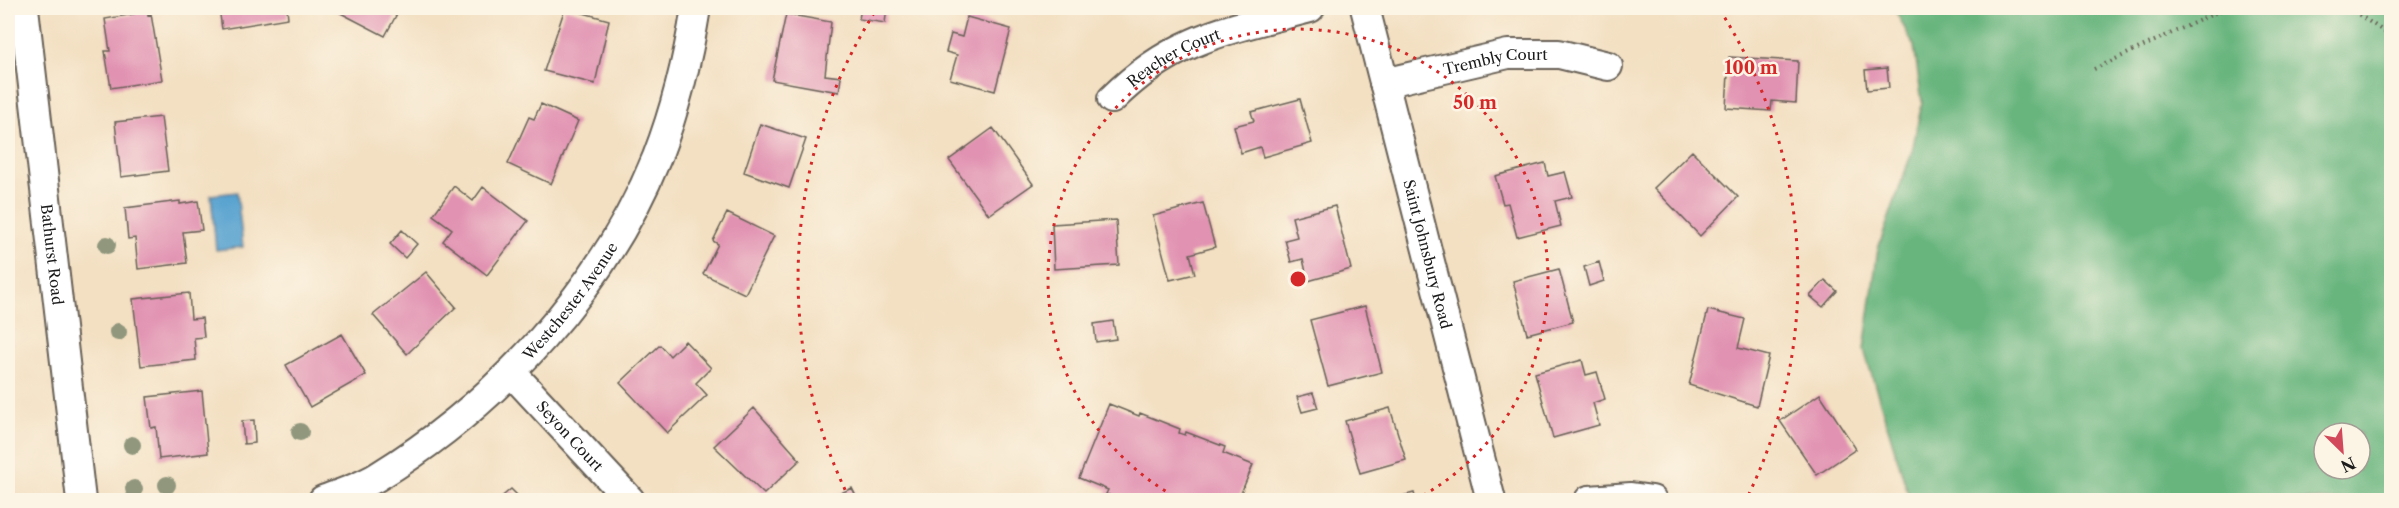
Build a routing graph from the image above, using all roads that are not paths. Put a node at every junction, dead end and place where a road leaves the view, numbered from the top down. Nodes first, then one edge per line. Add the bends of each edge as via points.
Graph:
1 (24, 8) edge
2 (696, 8) edge
3 (1310, 8) edge
4 (1365, 8) edge
5 (1608, 66) dead end
6 (1384, 83) junction
7 (1112, 99) dead end
8 (511, 372) junction
9 (81, 501) edge
10 (323, 501) edge
11 (630, 501) edge
12 (1491, 501) edge
13 (1589, 501) edge
14 (1652, 501) edge

1 - 9 street, Bathurst Road
2 - 8 street, Westchester Avenue via 686,67 657,157 618,236 573,300
3 - 7 street, Reacher Court via 1224,30 1178,48 1136,75
4 - 6 street, Saint Johnsbury Road
5 - 6 street, Trembly Court via 1559,54 1508,54
6 - 12 street, Saint Johnsbury Road
8 - 10 street, Westchester Avenue via 451,426 376,478
8 - 11 street, Seyon Court
13 - 14 street via 1631,497

